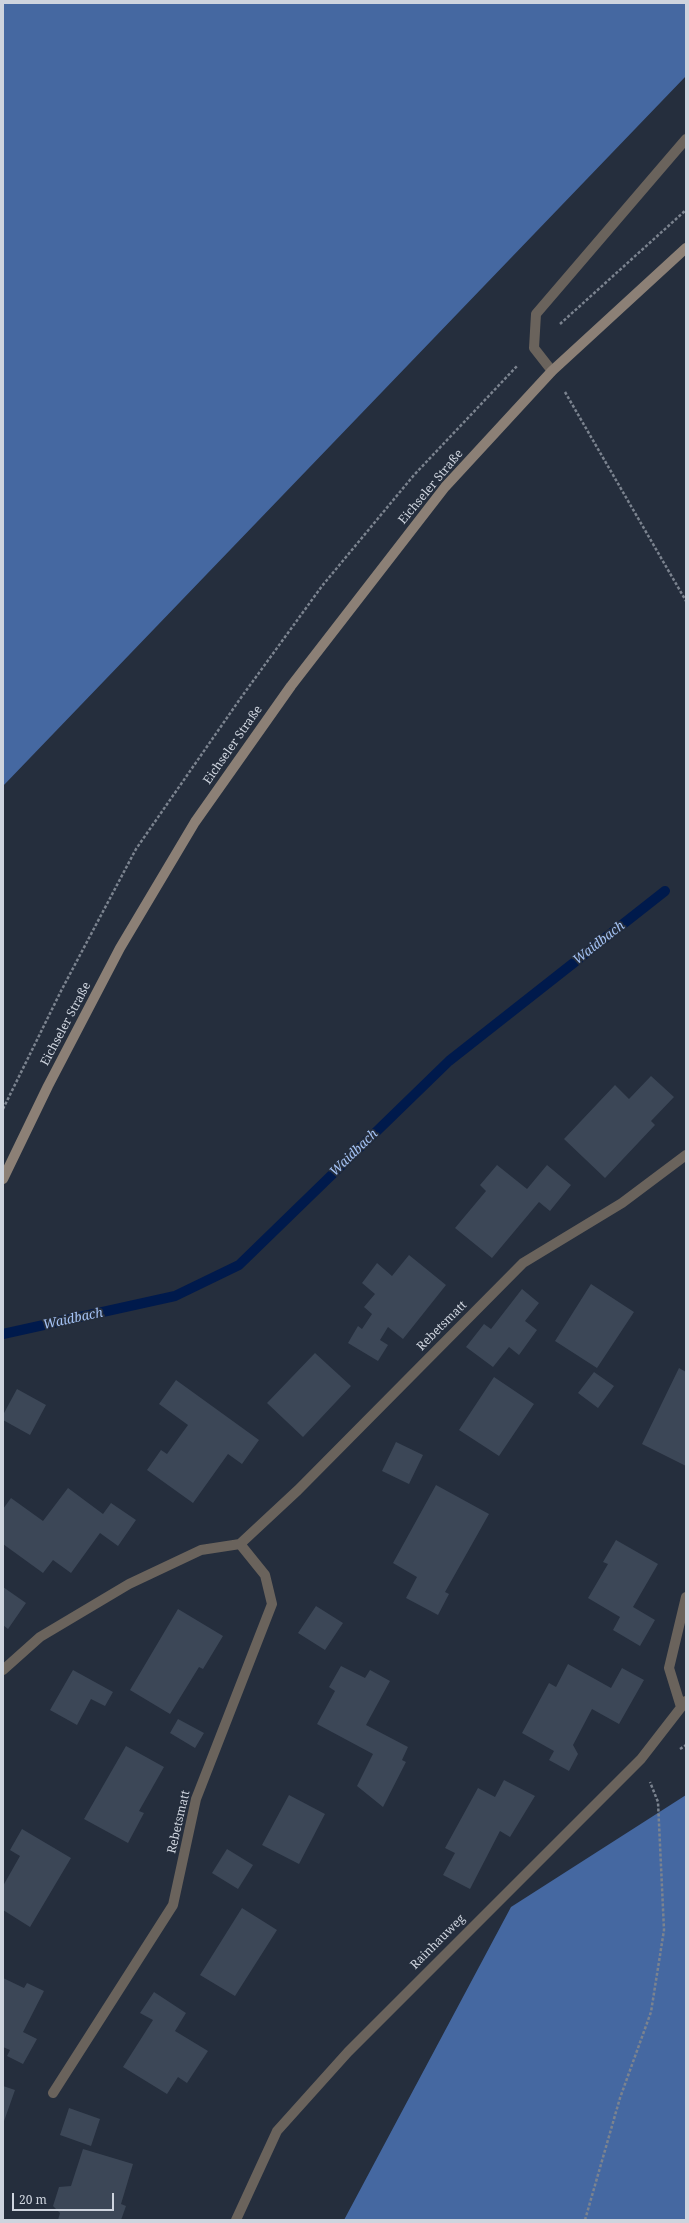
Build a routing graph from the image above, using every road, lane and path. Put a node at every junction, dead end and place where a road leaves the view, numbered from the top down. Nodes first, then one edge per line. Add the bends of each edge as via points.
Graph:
1 (686, 139) edge
2 (686, 248) edge
3 (552, 371) junction
4 (686, 601) edge
5 (686, 1155) edge
6 (3, 1179) edge
7 (240, 1544) junction
8 (686, 1597) edge
9 (3, 1670) edge
10 (684, 1704) edge
11 (641, 1759) junction
12 (53, 2093) dead end
13 (236, 2220) edge
14 (585, 2220) edge

1 - 3 street via 536,314 534,348
2 - 3 main road, Eichseler Straße
3 - 4 path
3 - 6 main road, Eichseler Straße via 445,487 372,579 291,686 195,822 120,948
5 - 7 street, Rebetsmatt via 622,1203 523,1263 298,1490
7 - 9 street via 201,1550 129,1584 40,1637
7 - 12 street, Rebetsmatt via 265,1575 272,1604 196,1798 173,1905
8 - 10 street via 669,1668
10 - 11 street, Rainhauweg
11 - 13 street, Rainhauweg via 348,2052 277,2131
11 - 14 path via 658,1802 664,1930 651,2012 620,2098

